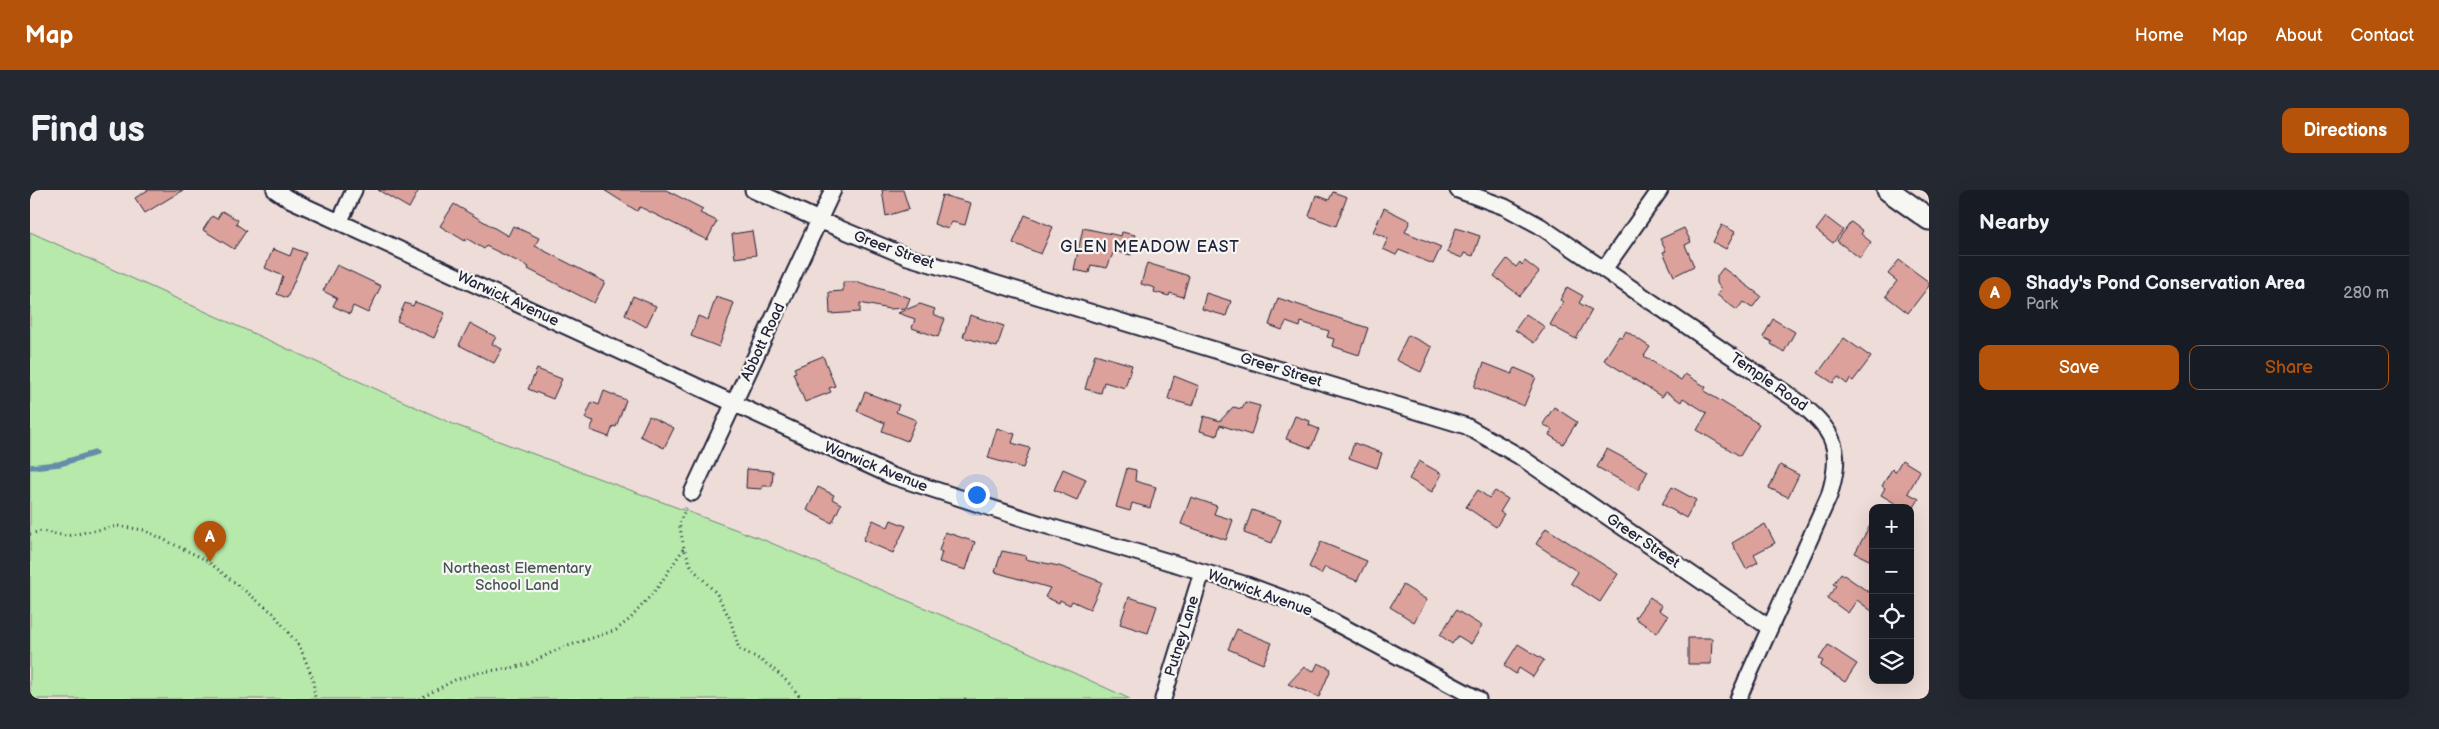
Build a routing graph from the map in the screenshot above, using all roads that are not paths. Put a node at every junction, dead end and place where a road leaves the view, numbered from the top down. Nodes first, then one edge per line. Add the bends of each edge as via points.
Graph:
1 (354, 190) edge
2 (753, 190) edge
3 (833, 190) edge
4 (1458, 190) edge
5 (1660, 190) edge
6 (1888, 190) edge
7 (281, 194) edge
8 (1926, 210) edge
9 (819, 220) junction
10 (340, 221) junction
11 (1605, 268) junction
12 (734, 404) junction
13 (692, 493) road end
14 (1202, 572) junction
15 (1770, 628) junction
16 (1163, 699) edge
17 (1478, 699) edge
18 (1738, 699) edge

1 - 10 street
2 - 9 street, Greer Street
3 - 9 street, Abbott Road
4 - 11 street, Temple Road via 1505,207
5 - 11 street
6 - 8 main road
7 - 10 street, Warwick Avenue
9 - 12 street, Abbott Road
9 - 15 street, Greer Street via 917,260 1466,426 1519,456
10 - 12 street, Warwick Avenue
11 - 15 street, Temple Road via 1796,400 1815,415 1829,433 1836,451 1836,473 1829,496
12 - 13 street, Abbott Road
12 - 14 street, Warwick Avenue via 892,476
14 - 16 street, Putney Lane
14 - 17 street, Warwick Avenue via 1246,585 1318,614
15 - 18 street, Temple Road

